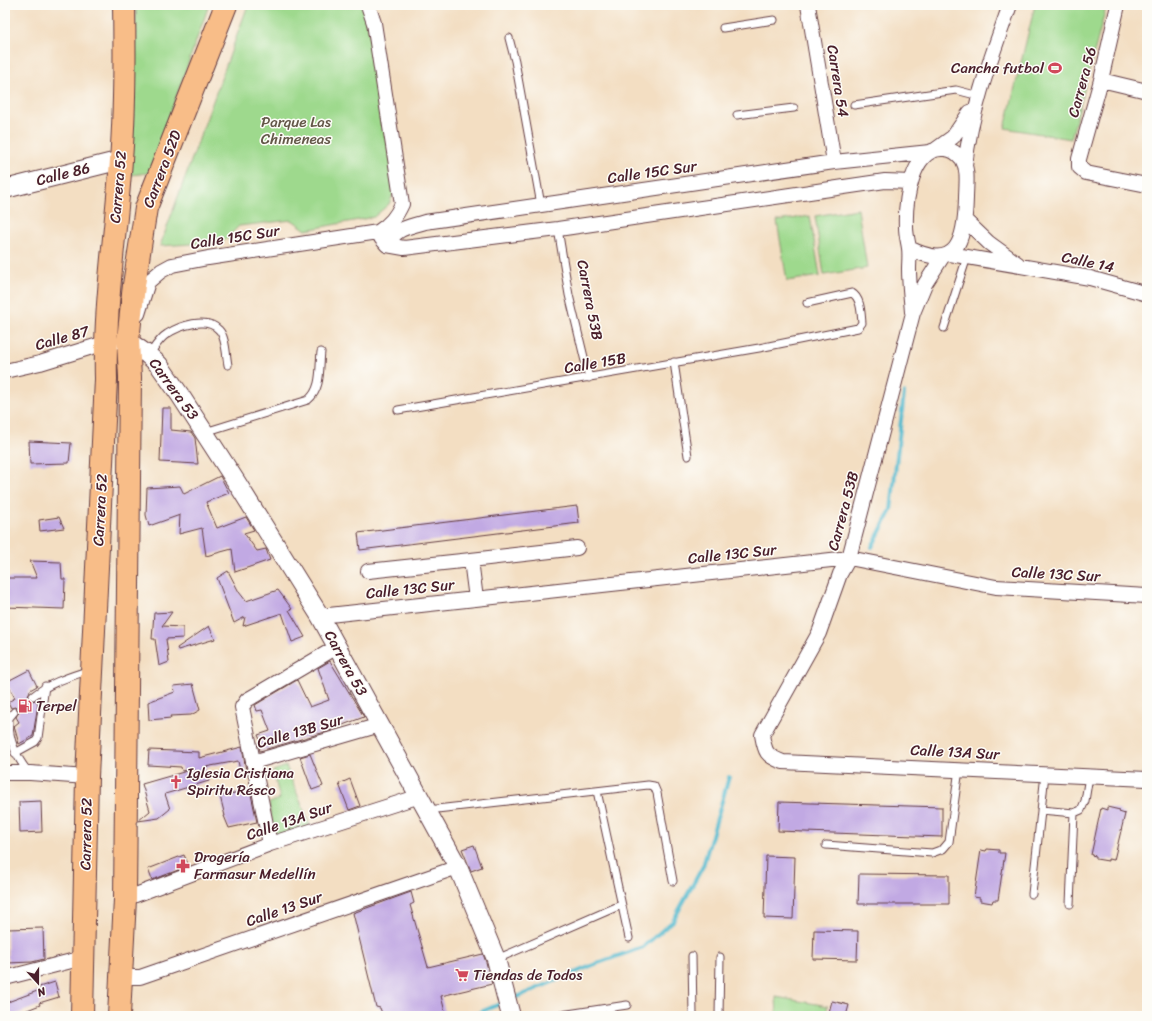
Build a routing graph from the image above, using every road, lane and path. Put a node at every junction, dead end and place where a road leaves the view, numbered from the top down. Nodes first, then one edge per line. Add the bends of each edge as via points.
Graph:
1 (124, 5) edge
2 (226, 5) edge
3 (368, 5) edge
4 (808, 5) edge
5 (1010, 5) edge
6 (1118, 5) edge
7 (774, 20) dead end
8 (723, 28) dead end
9 (509, 38) dead end
10 (1101, 80) junction
11 (1147, 91) edge
12 (978, 97) junction
13 (854, 105) dead end
14 (794, 108) dead end
15 (737, 115) dead end
16 (932, 151) junction
17 (121, 160) junction
18 (834, 162) junction
19 (965, 166) junction
20 (912, 182) junction
21 (1147, 185) edge
22 (5, 189) edge
23 (402, 204) junction
24 (541, 205) junction
25 (966, 221) junction
26 (425, 222) junction
27 (558, 229) junction
28 (378, 232) junction
29 (387, 245) junction
30 (909, 248) junction
31 (946, 255) junction
32 (967, 257) junction
33 (1022, 266) junction
34 (1147, 294) edge
35 (807, 303) dead end
36 (912, 313) junction
37 (944, 328) dead end
38 (128, 341) junction
39 (105, 343) junction
40 (321, 352) dead end
41 (148, 355) junction
42 (674, 362) junction
43 (228, 365) dead end
44 (5, 371) edge
45 (589, 378) junction
46 (398, 410) dead end
47 (205, 432) junction
48 (688, 456) dead end
49 (577, 548) dead end
50 (849, 558) junction
51 (471, 560) junction
52 (368, 571) dead end
53 (1147, 596) edge
54 (476, 599) junction
55 (320, 616) junction
56 (337, 647) junction
57 (92, 669) junction
58 (46, 686) junction
59 (33, 696) dead end
60 (9, 717) edge
61 (380, 725) junction
62 (765, 751) joint
63 (15, 752) junction
64 (253, 762) junction
65 (958, 769) junction
66 (30, 773) junction
67 (5, 774) edge
68 (1045, 774) junction
69 (1089, 776) junction
70 (87, 777) junction
71 (1147, 779) edge
72 (597, 791) junction
73 (424, 803) junction
74 (1041, 810) junction
75 (1074, 813) junction
76 (270, 844) junction
77 (826, 845) dead end
78 (458, 867) junction
79 (673, 881) dead end
80 (1032, 894) dead end
81 (125, 899) junction
82 (1070, 904) dead end
83 (621, 905) junction
84 (629, 938) dead end
85 (692, 956) dead end
86 (720, 957) dead end
87 (83, 958) junction
88 (496, 959) junction
89 (120, 977) junction
90 (5, 978) edge
91 (627, 1005) dead end
92 (511, 1014) edge
93 (580, 1014) edge
94 (82, 1016) edge
95 (120, 1016) edge
96 (555, 1016) edge
97 (692, 1016) edge
98 (719, 1016) edge

1 - 17 main road, Carrera 52 via 125,62
2 - 38 main road, Carrera 52D via 146,208
3 - 23 street via 374,24
4 - 18 street, Carrera 54
5 - 12 street
6 - 10 street, Carrera 56
7 - 8 lane
9 - 24 lane
10 - 11 street
10 - 21 street, Carrera 56 via 1079,167 1086,173
12 - 13 lane via 956,90
12 - 16 street via 953,137
12 - 19 street, Carrera 53B
14 - 15 lane
16 - 18 street, Calle 15C Sur
16 - 19 street, Calle 15C Sur via 953,151
16 - 20 street, Carrera 53B via 923,157
17 - 22 street, Calle 86
17 - 39 main road, Carrera 52
18 - 24 street, Calle 15C Sur
19 - 25 street, Carrera 53B
20 - 27 street via 885,181
20 - 30 street, Carrera 53B via 906,214
23 - 26 street via 413,218
23 - 28 street via 391,223
24 - 26 street, Calle 15C Sur
25 - 31 street, Carrera 53B via 961,239
25 - 33 street via 989,243
26 - 29 street, Calle 15C Sur via 399,230 393,234
27 - 29 street via 404,248
27 - 45 lane, Carrera 53B via 569,295
28 - 29 street
28 - 38 street, Calle 15C Sur via 172,265 148,282
30 - 31 street, Calle 14 via 923,255
30 - 36 street, Carrera 53B
31 - 32 street, Calle 14
31 - 36 street, Carrera 53B via 925,284
32 - 33 street, Calle 14
32 - 37 lane
33 - 34 street, Calle 14 via 1090,278
35 - 42 lane, Calle 15B via 852,293 858,300 862,323 858,328
36 - 50 street, Carrera 53B
38 - 39 street, Calle 87
38 - 41 street, Carrera 53
38 - 81 main road, Carrera 52 via 130,376
39 - 44 street, Calle 87
39 - 57 main road, Carrera 52 via 106,387
40 - 47 lane via 318,388 308,400
41 - 43 lane via 166,334 192,324 206,324 219,329
41 - 47 street, Carrera 53 via 159,365
42 - 45 lane, Calle 15B
42 - 48 lane
45 - 46 lane, Calle 15B
47 - 55 street, Carrera 53
49 - 51 street
50 - 53 street, Calle 13C Sur via 996,587
50 - 54 street, Calle 13C Sur
50 - 62 street, Carrera 53B via 840,574 819,632 762,736
51 - 52 street
51 - 54 street
54 - 55 street, Calle 13C Sur
55 - 56 street, Carrera 53
56 - 61 street, Carrera 53
56 - 64 street via 247,700 242,707
57 - 58 lane
57 - 70 main road, Carrera 52
58 - 59 lane
58 - 63 lane via 38,738
60 - 63 lane via 9,732
61 - 64 street, Calle 13B Sur
61 - 73 street, Carrera 53
62 - 65 street, Calle 13A Sur via 772,758 782,762
63 - 66 lane
64 - 76 street
65 - 68 street, Calle 13A Sur
65 - 77 lane via 949,842 943,849 932,853
66 - 67 street
66 - 70 street
68 - 69 street, Calle 13A Sur
68 - 74 lane
69 - 71 street, Calle 13A Sur
69 - 75 lane via 1085,801 1081,810
70 - 87 main road, Carrera 52
72 - 73 lane, Calle 13A Sur
72 - 79 lane, Calle 13A Sur via 654,786
72 - 83 lane
73 - 76 street, Calle 13A Sur
73 - 78 street, Carrera 53
74 - 75 lane
74 - 80 lane
75 - 82 lane
76 - 81 street, Calle 13A Sur
78 - 88 street, Carrera 53
78 - 89 street, Calle 13 Sur via 140,977
81 - 89 main road, Carrera 52
83 - 84 lane
83 - 88 lane
85 - 97 lane
86 - 98 lane
87 - 90 street
87 - 94 main road, Carrera 52
88 - 92 street, Carrera 53
89 - 95 main road, Carrera 52
91 - 93 lane
93 - 96 lane

